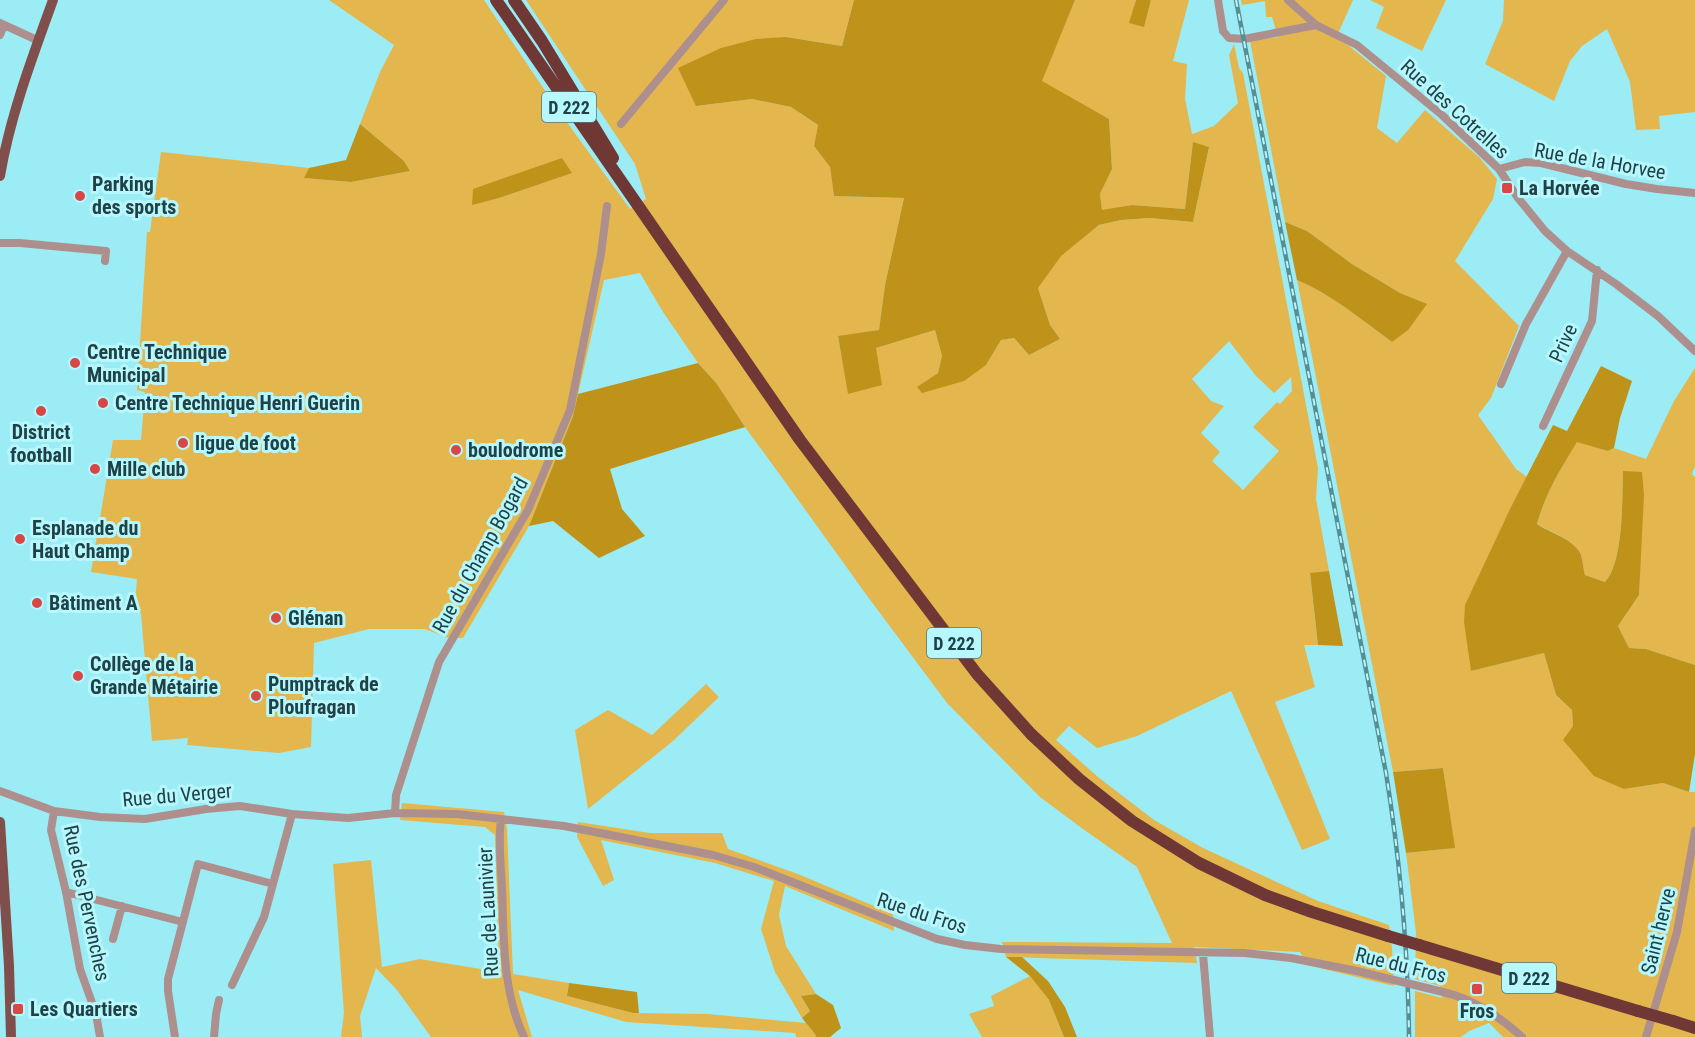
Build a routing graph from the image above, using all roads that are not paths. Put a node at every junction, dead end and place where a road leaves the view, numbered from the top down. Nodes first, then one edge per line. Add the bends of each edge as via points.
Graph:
1 (53, 0) edge
2 (514, 0) edge
3 (724, 0) edge
4 (1218, 0) edge
5 (1288, 0) edge
6 (497, 1) edge
7 (2, 24) edge
8 (1316, 25) junction
9 (0, 34) edge
10 (39, 40) junction
11 (621, 124) dead end
12 (1499, 169) junction
13 (0, 176) edge
14 (1695, 193) edge
15 (607, 206) dead end
16 (641, 209) junction
17 (0, 243) edge
18 (1567, 251) junction
19 (105, 261) dead end
20 (1597, 270) junction
21 (1695, 351) edge
22 (1501, 384) dead end
23 (1543, 426) dead end
24 (0, 791) edge
25 (54, 811) junction
26 (395, 813) junction
27 (292, 814) junction
28 (501, 819) junction
29 (0, 822) edge
30 (1695, 831) edge
31 (273, 884) junction
32 (66, 892) junction
33 (122, 906) junction
34 (183, 922) junction
35 (113, 939) dead end
36 (1203, 954) junction
37 (4, 957) edge
38 (232, 985) dead end
39 (219, 1000) dead end
40 (1695, 1028) edge
41 (11, 1037) edge
42 (100, 1037) edge
43 (175, 1037) edge
44 (214, 1037) edge
45 (524, 1037) edge
46 (1210, 1037) edge
47 (1522, 1037) edge
48 (1646, 1037) edge

1 - 10 main road
2 - 16 highway, D 222
3 - 11 street
4 - 8 street via 1223,31 1229,38 1244,39
5 - 8 street, Rue des Cotrelles
6 - 16 highway, D 222
7 - 9 street
7 - 10 street
8 - 12 street, Rue des Cotrelles via 1357,45 1442,115
10 - 13 main road via 16,106
12 - 14 street, Rue de la Horvee via 1525,162 1541,163 1626,184
12 - 18 street, Rue des Cotrelles via 1545,231
15 - 26 street, Rue du Champ Bogard via 570,410 528,510 439,662 396,795
16 - 40 highway, D 222, bridge via 800,440 977,674 1031,734 1132,821 1199,863 1265,895
17 - 19 street via 106,252
18 - 20 street, Rue des Cotrelles
18 - 22 street via 1526,324
20 - 21 street, Rue des Cotrelles via 1658,316
20 - 23 street, Prive via 1592,321
24 - 25 street, Rue du Verger
25 - 27 street, Rue du Verger via 145,819 240,806
25 - 32 street, Rue des Pervenches via 51,830
26 - 27 street, Rue du Verger via 348,818
26 - 28 street, Rue du Fros
27 - 31 street
28 - 36 street, Rue du Fros via 564,826 713,855 937,939 965,945
28 - 45 street, Rue de Launivier via 505,968
29 - 37 main road
30 - 48 street, Saint herve via 1677,932
31 - 34 street via 198,864
31 - 38 street via 264,917
32 - 33 street
32 - 42 street, Rue des Pervenches via 80,969
33 - 34 street
33 - 35 street
34 - 43 street via 168,979
36 - 46 street
36 - 47 street, Rue du Fros, bridge via 1291,958 1439,991 1481,1005
37 - 41 main road
39 - 44 street

